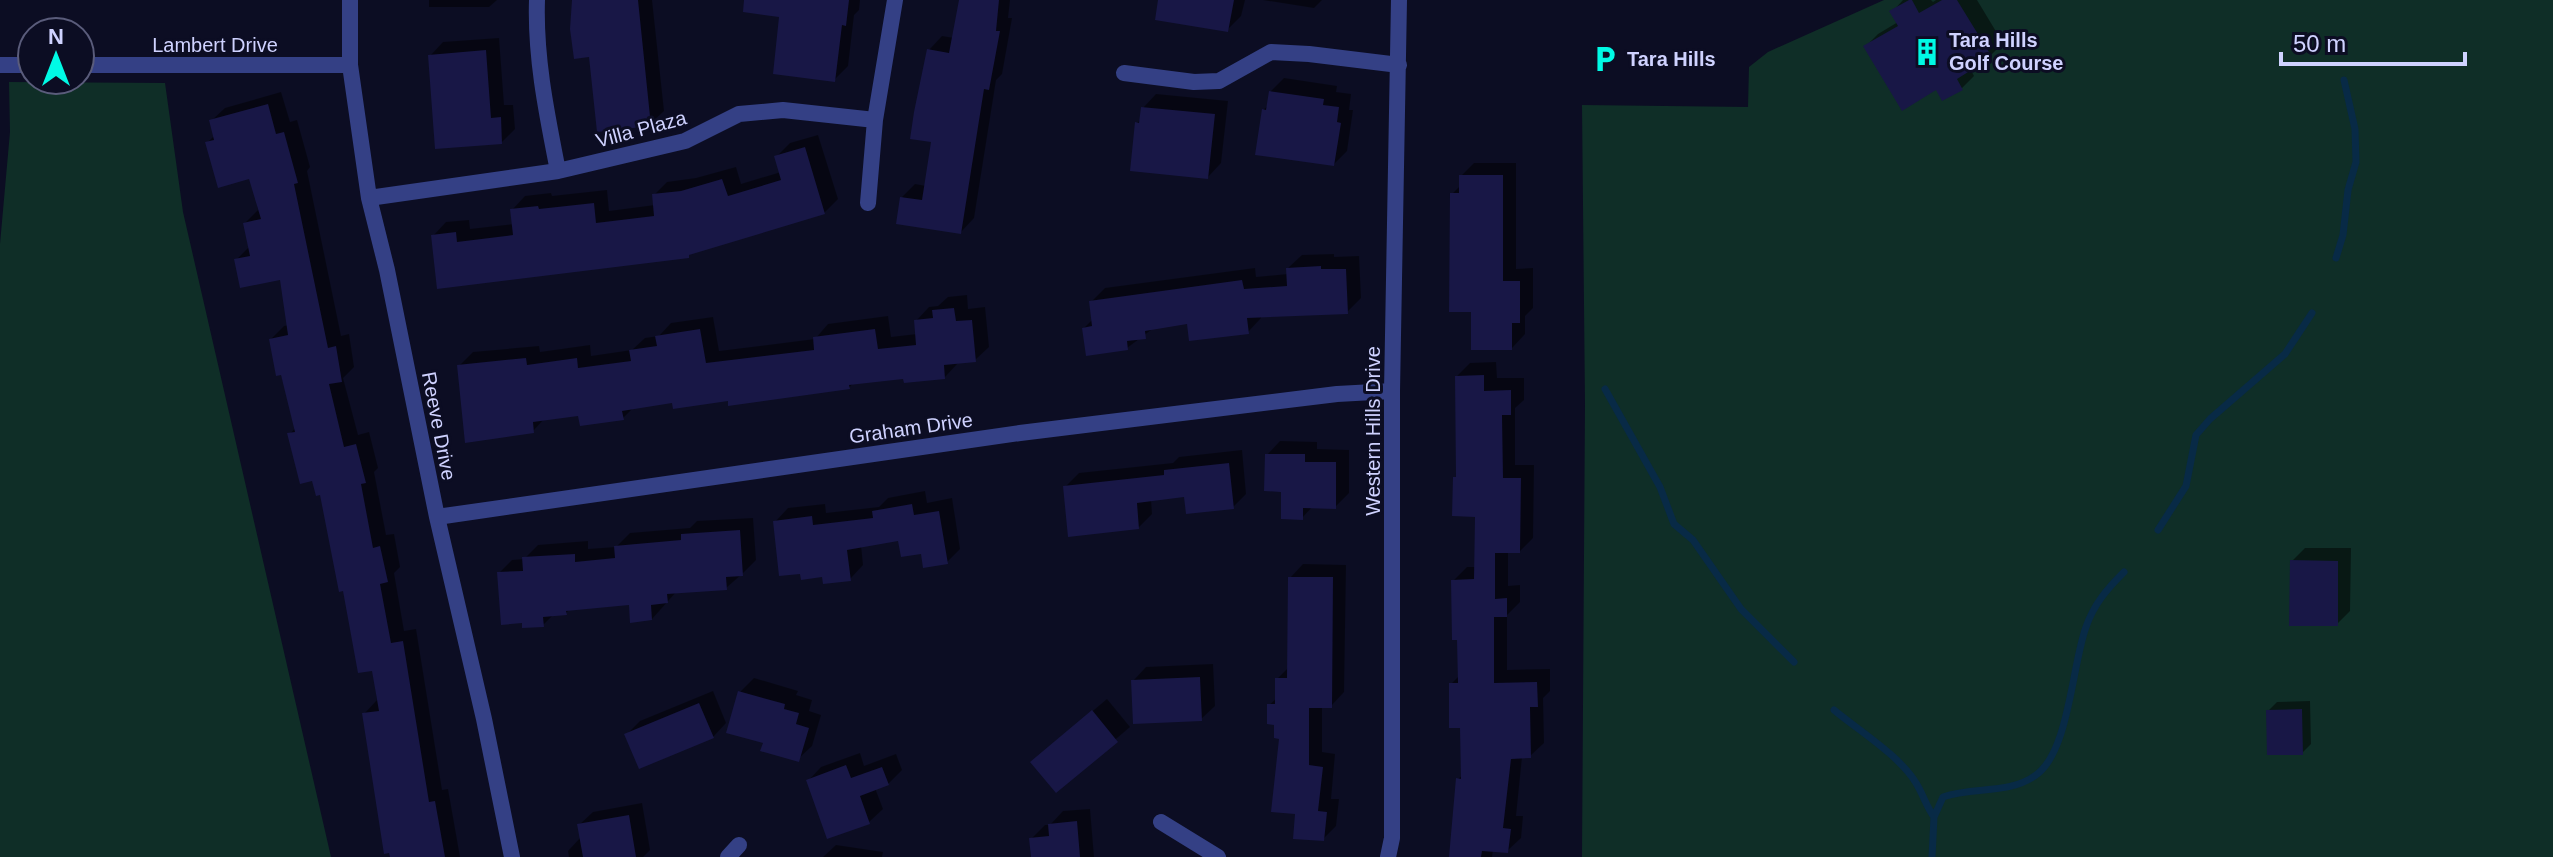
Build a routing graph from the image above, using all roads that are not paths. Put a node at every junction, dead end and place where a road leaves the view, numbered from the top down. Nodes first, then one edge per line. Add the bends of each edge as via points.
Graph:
1 (350, 0) edge
2 (537, 0) edge
3 (895, 0) edge
4 (1396, 1) edge
5 (96, 65) edge
6 (350, 65) junction
7 (1399, 65) junction
8 (1124, 73) dead end
9 (875, 120) junction
10 (558, 171) junction
11 (369, 198) junction
12 (868, 203) dead end
13 (1392, 391) junction
14 (437, 517) junction
15 (1161, 822) dead end
16 (512, 857) edge
17 (1218, 857) edge
18 (1388, 857) edge

1 - 6 street, Reeve Drive
2 - 10 street via 543,94
3 - 9 street
4 - 7 street, Western Hills Drive
5 - 6 street, Lambert Drive
6 - 11 street, Reeve Drive
7 - 8 street via 1271,52 1219,81
7 - 13 street, Western Hills Drive
9 - 10 street, Villa Plaza via 783,110 739,114 685,141
9 - 12 street
10 - 11 street, Villa Plaza
11 - 14 street, Reeve Drive
13 - 14 street, Graham Drive via 1020,433
13 - 18 street, Western Hills Drive
14 - 16 street, Reeve Drive
15 - 17 street

